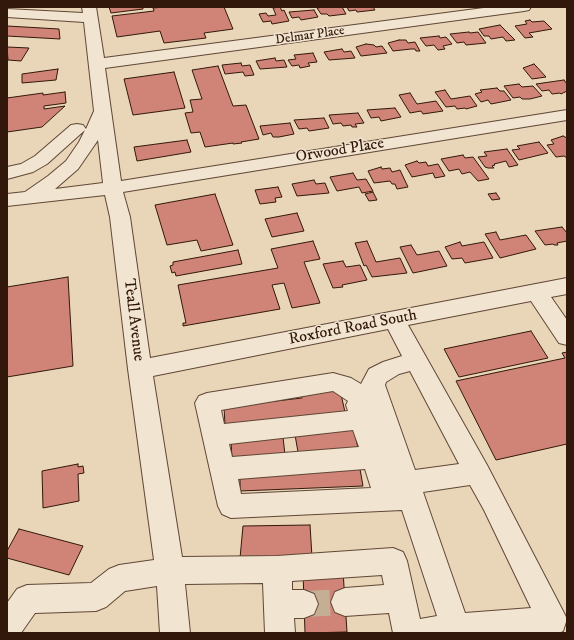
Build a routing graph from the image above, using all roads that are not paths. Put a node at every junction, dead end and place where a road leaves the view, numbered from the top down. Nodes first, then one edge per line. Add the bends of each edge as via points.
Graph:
1 (524, 7) edge
2 (90, 12) edge
3 (7, 13) edge
4 (96, 64) junction
5 (103, 110) junction
6 (567, 114) edge
7 (85, 130) junction
8 (7, 173) edge
9 (113, 188) junction
10 (28, 197) junction
11 (7, 200) edge
12 (567, 286) edge
13 (536, 292) junction
14 (394, 320) junction
15 (567, 337) edge
16 (416, 360) junction
17 (140, 369) junction
18 (365, 394) junction
19 (363, 419) junction
20 (214, 435) junction
21 (374, 457) junction
22 (222, 470) junction
23 (478, 473) junction
24 (402, 494) junction
25 (277, 569) junction
26 (170, 571) junction
27 (400, 598) junction
28 (345, 602) tunnel mouth
29 (560, 620) edge
30 (7, 628) edge
31 (456, 628) junction
32 (497, 629) edge
33 (175, 633) edge
34 (280, 633) edge
35 (408, 633) edge
36 (421, 633) edge

1 - 4 street, Delmar Place
2 - 3 street
2 - 4 street, Teall Avenue
4 - 5 street, Teall Avenue
5 - 7 street
5 - 9 street, Teall Avenue
6 - 9 street, Orwood Place
7 - 8 street via 27,168
7 - 10 street via 88,142 72,165 55,180
9 - 10 street, Orwood Place
9 - 17 street, Teall Avenue via 120,217
10 - 11 street, Orwood Place
12 - 13 street, Roxford Road South
13 - 14 street, Roxford Road South
13 - 15 street
14 - 16 street
14 - 17 street, Roxford Road South
16 - 18 street via 391,368 377,376
16 - 23 street
17 - 26 street, Teall Avenue
18 - 19 street
18 - 20 street via 333,382 207,403
18 - 24 street
19 - 20 street
19 - 21 street
20 - 22 street
21 - 22 street
21 - 24 street
22 - 24 street via 231,506
23 - 24 street
23 - 29 street
24 - 31 street
25 - 26 street
25 - 27 street via 393,561
25 - 34 street via 291,605
26 - 30 street via 119,580 96,597 27,599
26 - 33 street, Teall Avenue
27 - 28 street
27 - 35 street
29 - 32 street
31 - 32 street
31 - 36 street

